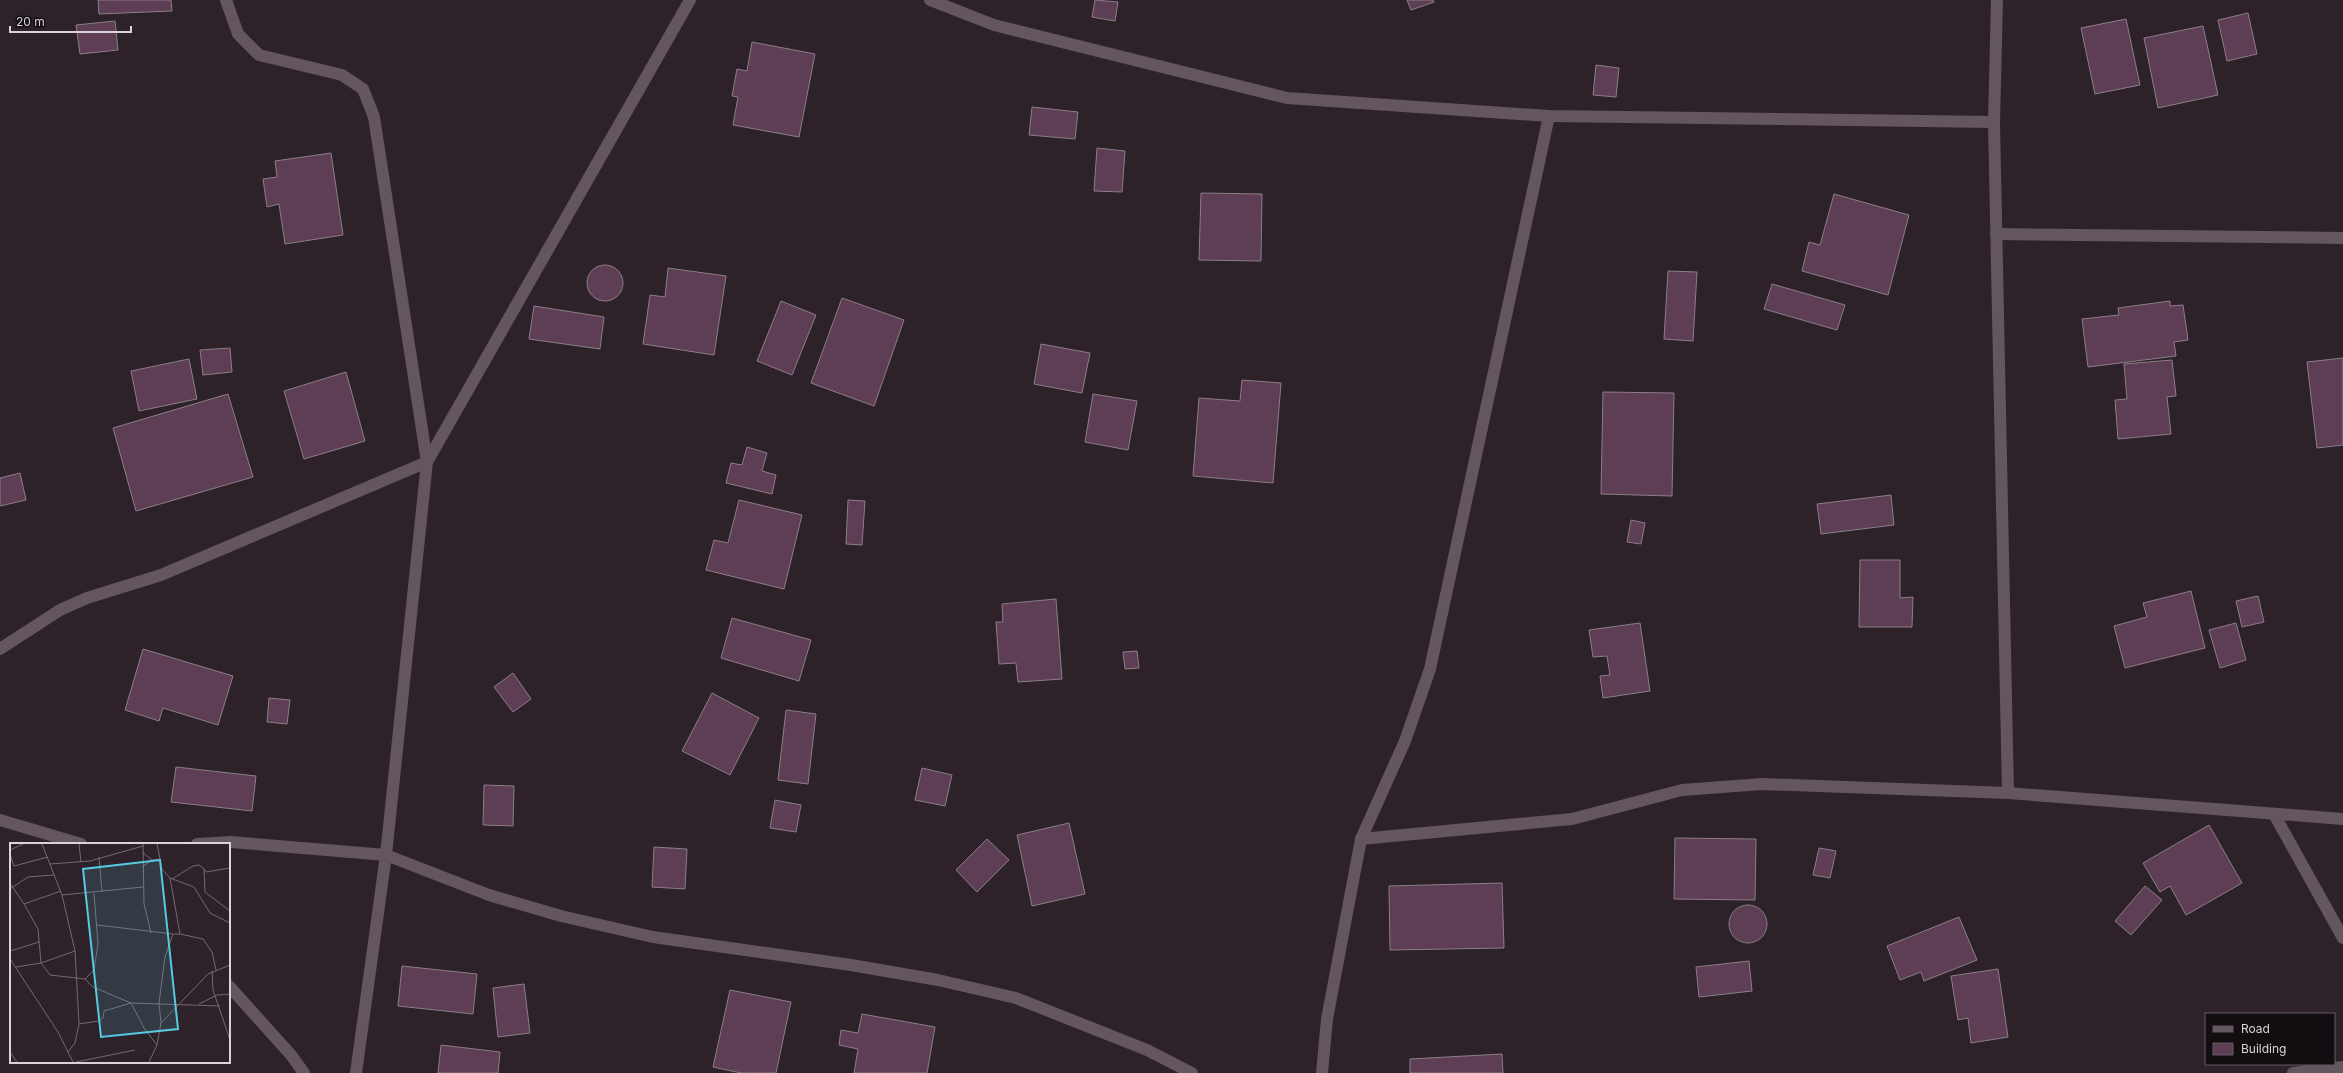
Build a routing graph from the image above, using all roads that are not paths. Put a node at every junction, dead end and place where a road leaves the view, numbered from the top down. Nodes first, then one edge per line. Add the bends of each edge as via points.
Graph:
1 (226, 0) edge
2 (690, 0) edge
3 (930, 0) edge
4 (1997, 0) edge
5 (1549, 116) junction
6 (1994, 122) junction
7 (1996, 234) junction
8 (2343, 238) edge
9 (427, 462) junction
10 (0, 649) edge
11 (2008, 793) junction
12 (2274, 814) junction
13 (2343, 819) edge
14 (0, 820) edge
15 (1361, 839) junction
16 (79, 843) edge
17 (214, 843) edge
18 (386, 855) junction
19 (2343, 938) edge
20 (230, 987) edge
21 (2343, 1067) edge
22 (304, 1073) edge
23 (356, 1073) edge
24 (1192, 1073) edge
25 (1322, 1073) edge
26 (2293, 1073) edge

1 - 9 street via 238,34 258,55 342,75 362,89 374,117
2 - 9 street
3 - 5 street via 994,25 1287,98
4 - 6 street
5 - 6 street
5 - 15 street via 1430,669 1405,741
6 - 7 street
7 - 8 street
7 - 11 street
9 - 10 street via 161,575 86,598 60,610
9 - 18 street
11 - 12 street
11 - 15 street via 1746,785 1682,790 1572,819
12 - 13 street
12 - 19 street
14 - 16 street
15 - 25 street via 1326,1019
17 - 18 street via 231,842
18 - 23 street
18 - 24 street via 490,895 576,920 653,937 930,978 1016,998 1147,1050
20 - 22 street via 292,1055
21 - 26 street

